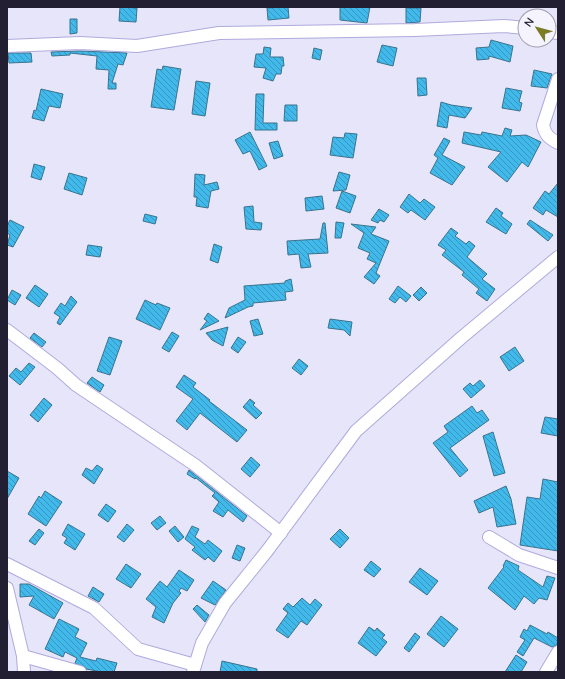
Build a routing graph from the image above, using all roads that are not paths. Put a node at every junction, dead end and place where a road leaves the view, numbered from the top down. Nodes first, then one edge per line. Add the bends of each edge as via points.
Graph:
1 (517, 27) edge
2 (7, 46) edge
3 (558, 79) edge
4 (558, 143) edge
5 (558, 257) edge
6 (7, 330) edge
7 (280, 533) junction
8 (489, 537) dead end
9 (7, 564) edge
10 (558, 568) edge
11 (7, 588) edge
12 (558, 652) edge
13 (23, 656) junction
14 (194, 668) edge
15 (24, 672) edge
16 (80, 672) edge
17 (548, 672) edge

1 - 2 street via 219,33 137,46 80,43
3 - 4 street via 544,124 549,138
5 - 7 street via 356,431
6 - 7 street via 57,368 76,386 195,465
7 - 14 street via 225,603 202,643
8 - 10 street via 519,555
9 - 14 street via 94,608 138,649
11 - 13 street
12 - 17 street
13 - 15 street
13 - 16 street

